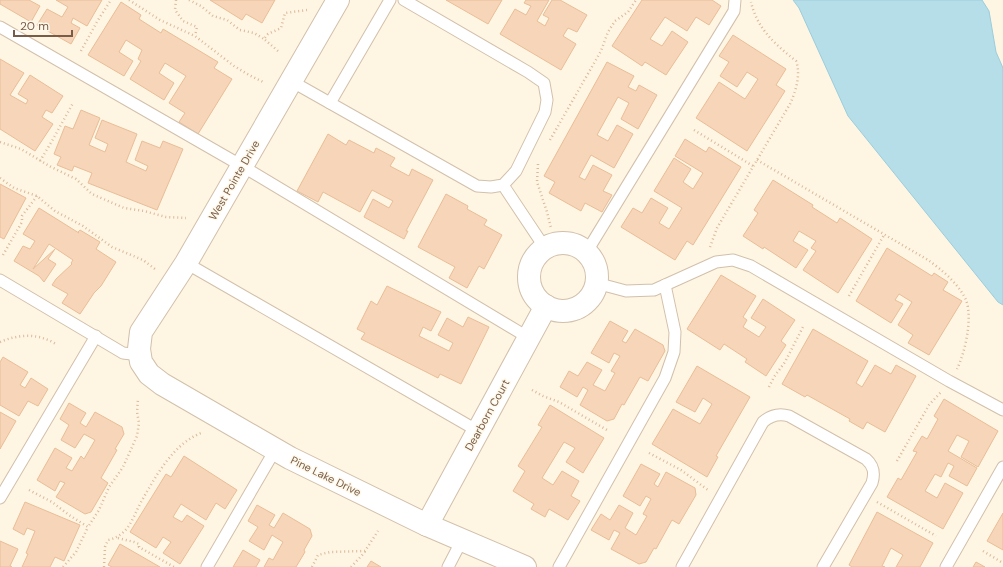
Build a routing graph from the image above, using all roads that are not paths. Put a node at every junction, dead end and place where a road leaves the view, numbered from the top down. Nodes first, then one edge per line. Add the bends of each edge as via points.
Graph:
1 (338, 0) edge
2 (390, 0) edge
3 (404, 0) edge
4 (735, 0) edge
5 (0, 27) edge
6 (291, 81) junction
7 (330, 103) junction
8 (242, 166) junction
9 (502, 186) junction
10 (549, 239) junction
11 (586, 253) junction
12 (186, 263) junction
13 (0, 280) edge
14 (596, 283) junction
15 (665, 285) junction
16 (546, 306) junction
17 (96, 336) junction
18 (529, 338) junction
19 (141, 359) junction
20 (1003, 410) edge
21 (478, 431) junction
22 (275, 450) junction
23 (1003, 467) edge
24 (0, 498) edge
25 (427, 525) junction
26 (462, 540) junction
27 (207, 567) edge
28 (448, 567) edge
29 (525, 567) edge
30 (559, 567) edge
31 (682, 567) edge
32 (823, 567) edge
33 (946, 567) edge

1 - 6 street, West Pointe Drive
2 - 7 lane
3 - 9 lane via 528,72 544,84 547,100 545,112 516,171
4 - 11 lane via 734,11
5 - 8 lane
6 - 7 lane
6 - 8 street, West Pointe Drive
7 - 9 lane via 477,186
8 - 12 street, West Pointe Drive
8 - 18 lane
9 - 10 lane
10 - 11 street via 554,244 574,245
10 - 16 street via 532,263 529,272 533,292
11 - 14 street via 594,264
12 - 19 street, West Pointe Drive via 141,332
12 - 21 lane
13 - 17 lane
14 - 15 lane via 626,291 654,290
14 - 16 street via 593,293 577,307 557,310
15 - 20 lane via 716,262 733,260 751,266
15 - 30 lane via 675,332 674,352 665,378
16 - 18 street, Dearborn Court
17 - 19 lane via 123,353
17 - 24 lane
18 - 21 street, Dearborn Court
19 - 22 street, Pine Lake Drive via 149,374 162,384
21 - 25 street, Dearborn Court
22 - 25 street, Pine Lake Drive
22 - 27 lane
23 - 33 lane
25 - 26 street, Pine Lake Drive
26 - 28 lane
26 - 29 street, Pine Lake Drive
31 - 32 lane via 763,422 768,417 782,414 866,459 873,467 872,483

